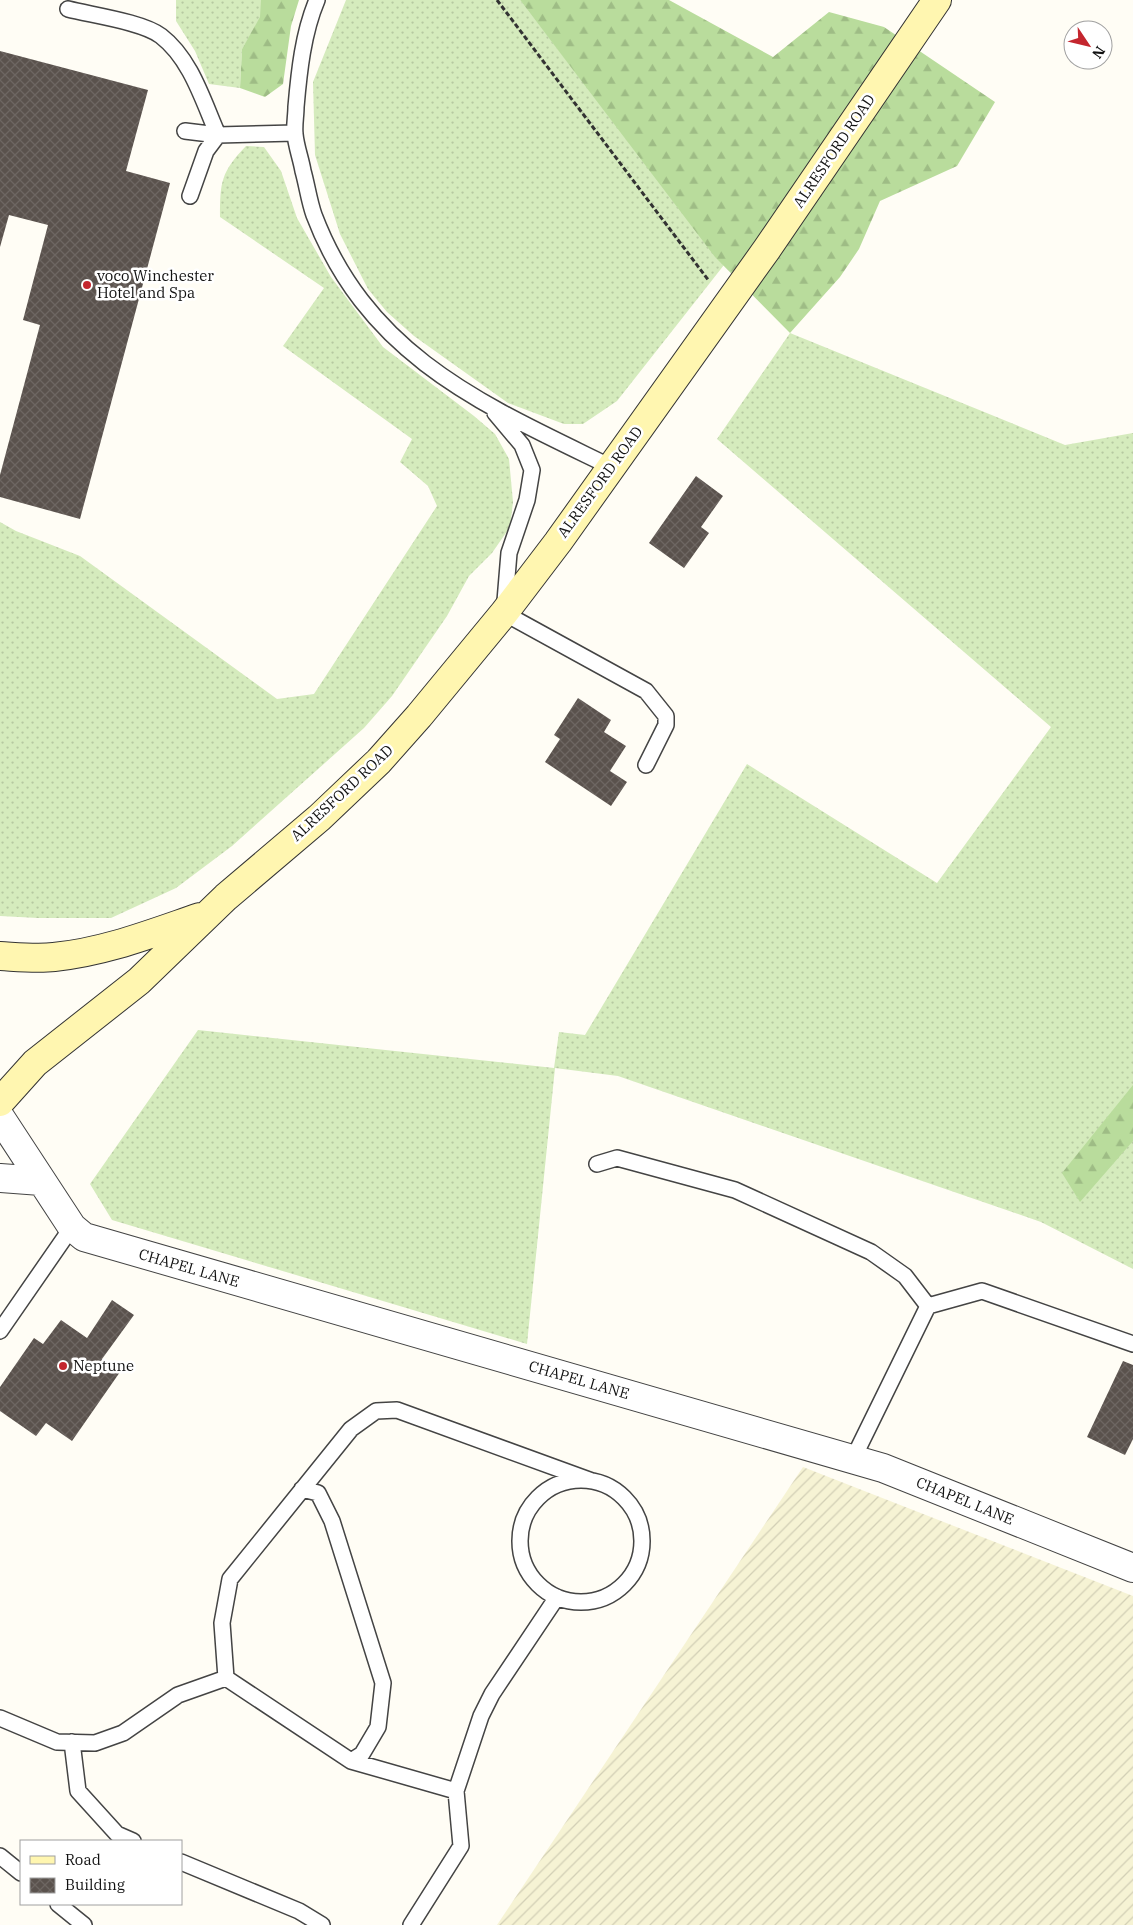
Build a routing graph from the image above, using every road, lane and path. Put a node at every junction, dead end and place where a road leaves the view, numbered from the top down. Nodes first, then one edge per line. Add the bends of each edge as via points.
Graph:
1 (317, 0) edge
2 (497, 0) edge
3 (937, 0) edge
4 (68, 9) dead end
5 (185, 131) dead end
6 (294, 133) junction
7 (218, 135) junction
8 (190, 196) dead end
9 (727, 306) junction
10 (491, 408) junction
11 (611, 467) junction
12 (504, 613) junction
13 (646, 765) dead end
14 (206, 916) junction
15 (0, 956) edge
16 (0, 1102) edge
17 (0, 1117) edge
18 (597, 1164) dead end
19 (0, 1178) edge
20 (41, 1181) junction
21 (72, 1227) junction
22 (928, 1306) junction
23 (0, 1331) edge
24 (1133, 1344) edge
25 (854, 1459) junction
26 (592, 1481) junction
27 (302, 1489) junction
28 (1133, 1568) edge
29 (557, 1598) junction
30 (226, 1678) junction
31 (0, 1718) edge
32 (72, 1742) junction
33 (351, 1761) junction
34 (456, 1791) junction
35 (131, 1840) edge
36 (0, 1856) edge
37 (182, 1862) edge
38 (20, 1872) edge
39 (59, 1905) edge
40 (84, 1925) edge
41 (322, 1925) edge
42 (411, 1925) edge

1 - 6 lane via 299,76
2 - 9 path
3 - 9 main road, ALRESFORD ROAD
4 - 7 lane via 160,34 181,56
5 - 7 lane
6 - 7 lane
6 - 10 lane via 313,213 333,258 356,296 385,329 422,361
7 - 8 lane via 206,151
9 - 11 main road, ALRESFORD ROAD
10 - 11 lane
10 - 12 lane via 522,445 532,470 527,500 509,554
11 - 12 main road, ALRESFORD ROAD
12 - 13 lane via 646,691 666,716 666,725
12 - 14 main road, ALRESFORD ROAD via 379,761
14 - 15 main road, ALRESFORD ROAD via 79,954 52,958
14 - 16 main road, ALRESFORD ROAD via 138,981 35,1063
17 - 20 street, CHAPEL LANE
18 - 22 lane via 617,1158 735,1190 871,1252 905,1276
19 - 20 street
20 - 21 street, CHAPEL LANE
21 - 23 lane
21 - 25 street, CHAPEL LANE via 100,1243
22 - 24 lane via 982,1291
22 - 25 lane
25 - 28 street, CHAPEL LANE via 892,1471
26 - 27 lane via 397,1410 376,1410 351,1428
26 - 29 lane via 572,1481 554,1486 538,1498 526,1514 520,1533 521,1553 528,1572 540,1587
26 - 29 lane via 610,1488 626,1500 637,1516 642,1536 640,1557 626,1581 616,1591 598,1600 577,1602
27 - 30 lane via 230,1578 222,1624
27 - 33 lane via 318,1493 332,1521 383,1683 378,1727 362,1754
29 - 34 lane via 492,1694 481,1716
30 - 32 lane via 178,1695 123,1733 95,1743
30 - 33 lane
31 - 32 lane via 57,1742
32 - 35 lane via 78,1791 117,1834
33 - 34 lane
34 - 42 lane via 461,1846
36 - 38 lane
37 - 41 lane via 299,1911
39 - 40 lane

